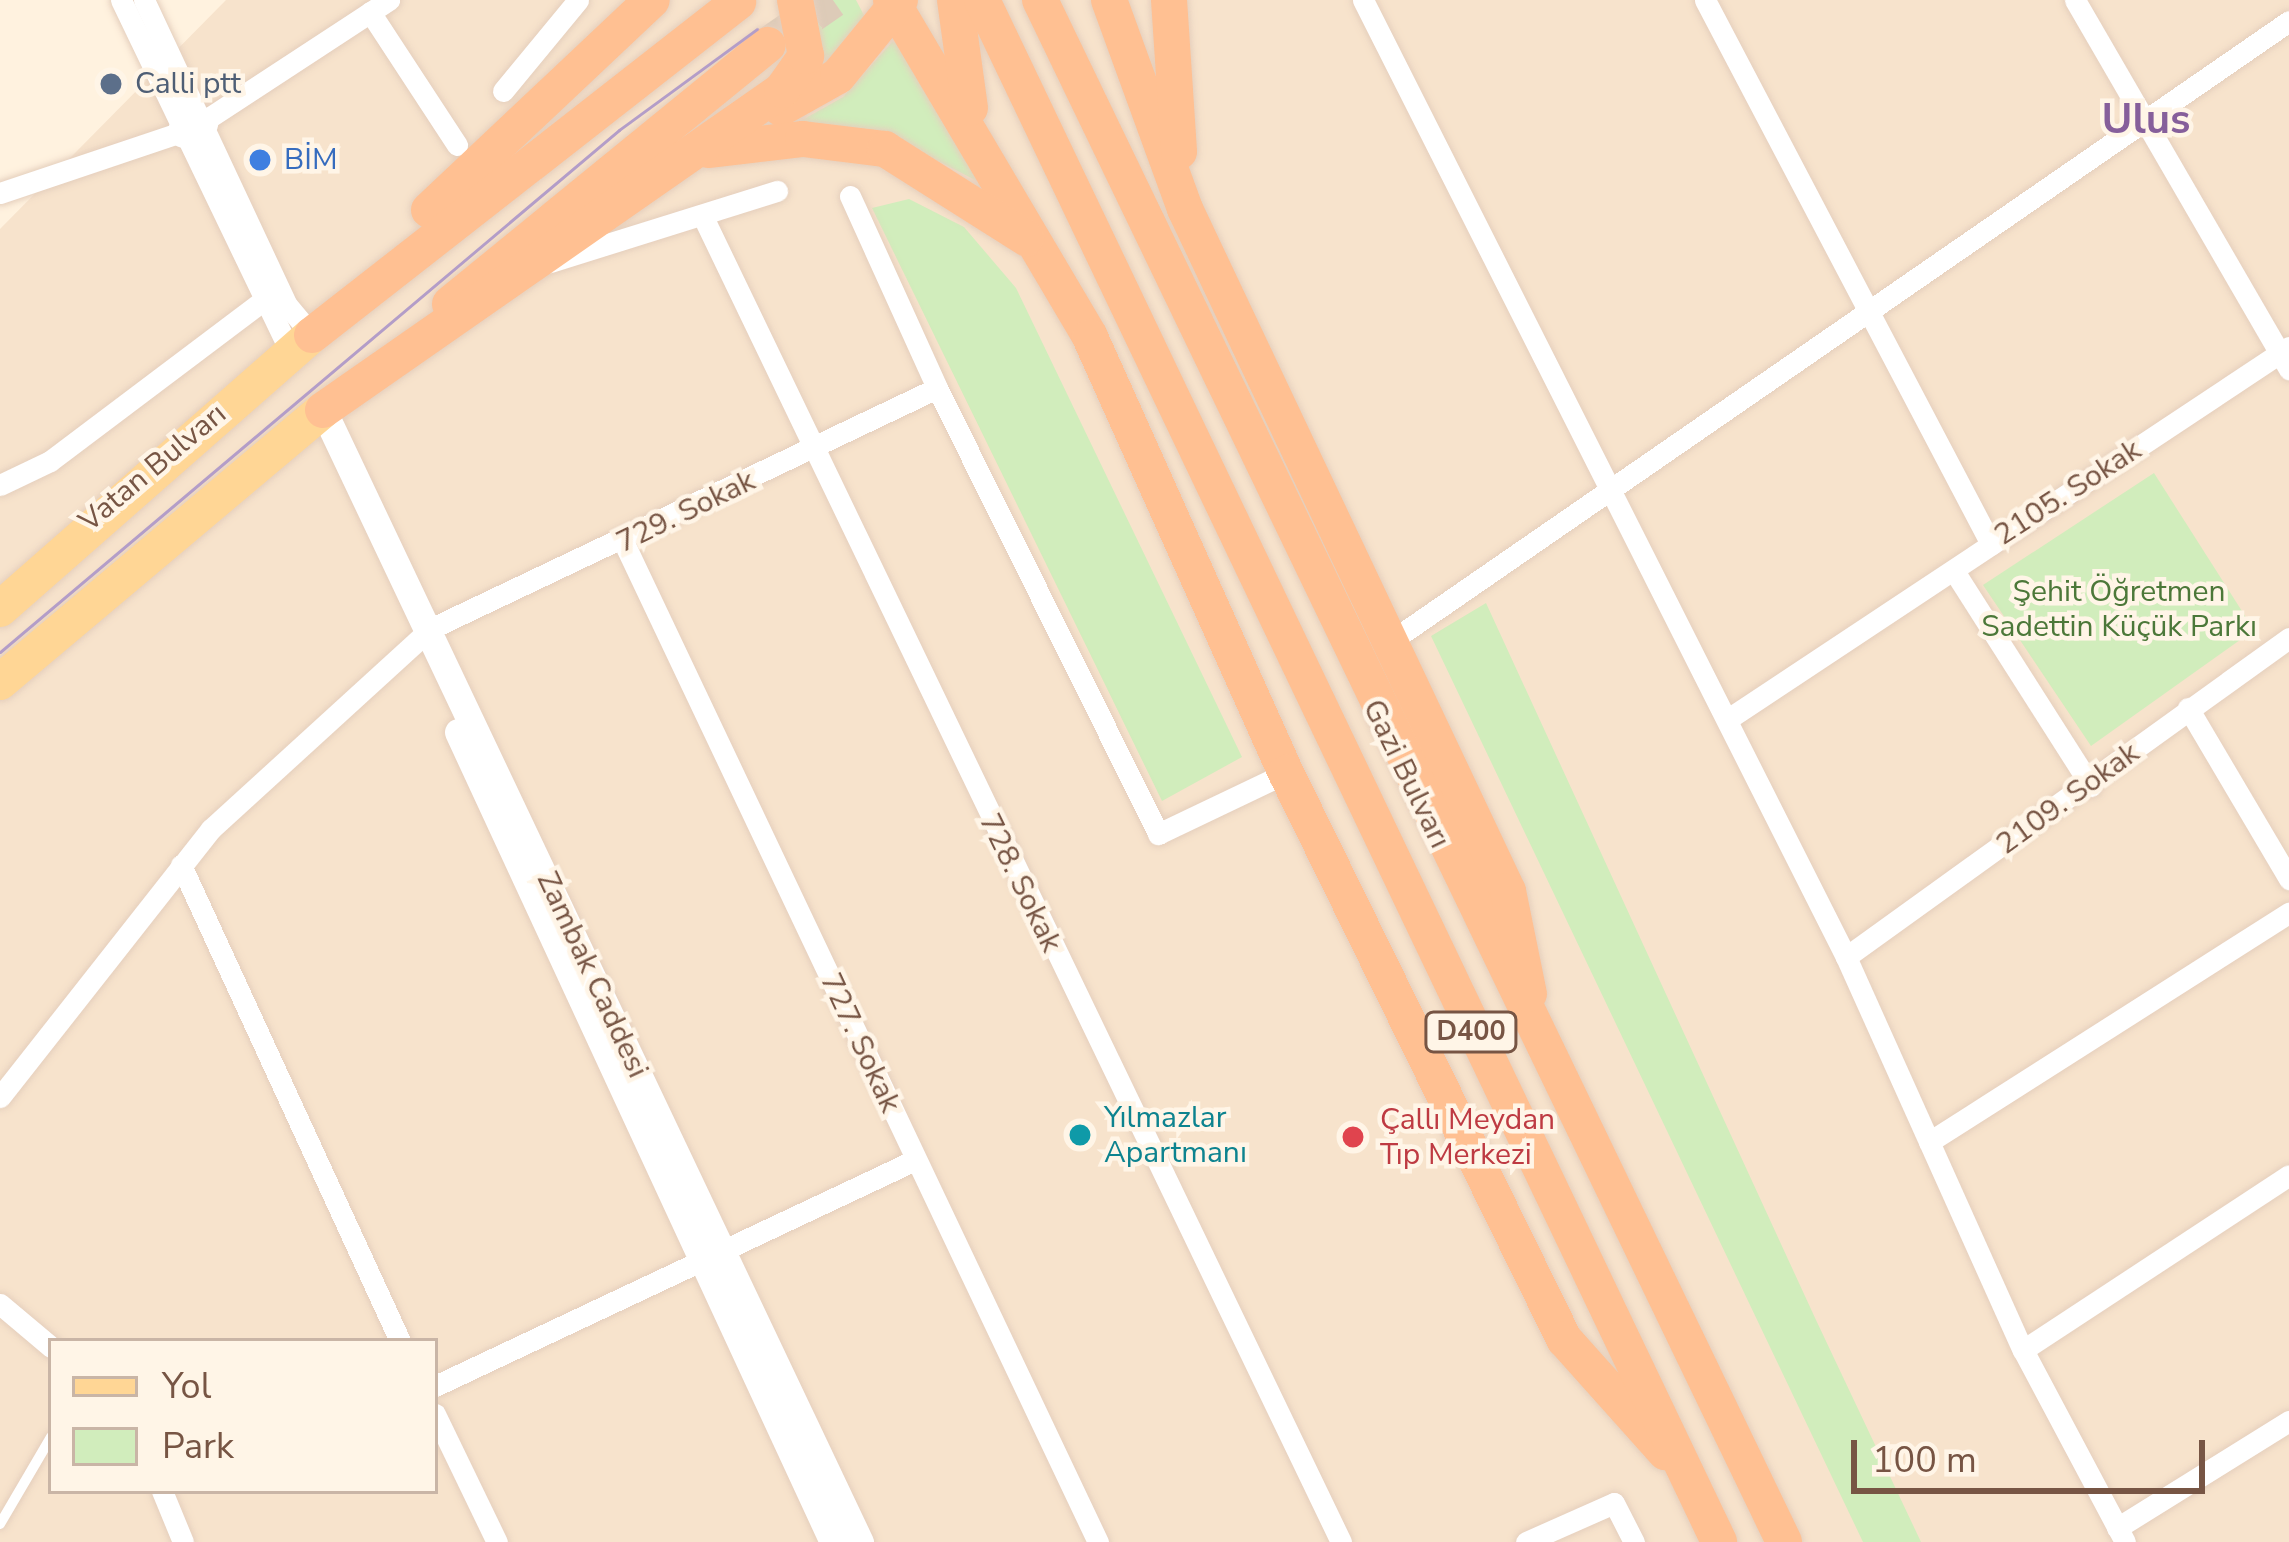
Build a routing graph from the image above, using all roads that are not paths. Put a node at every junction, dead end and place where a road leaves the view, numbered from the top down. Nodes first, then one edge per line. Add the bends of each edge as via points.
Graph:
1 (121, 0) edge
2 (144, 0) edge
3 (578, 0) edge
4 (632, 0) edge
5 (652, 0) edge
6 (795, 0) edge
7 (955, 0) edge
8 (982, 0) edge
9 (1040, 0) edge
10 (1096, 0) edge
11 (1169, 0) edge
12 (1363, 0) edge
13 (1705, 0) edge
14 (2075, 0) edge
15 (738, 2) edge
16 (896, 4) edge
17 (379, 6) edge
18 (1114, 15) edge
19 (2289, 20) edge
20 (768, 45) tunnel mouth
21 (601, 56) junction
22 (503, 91) dead end
23 (2146, 119) junction
24 (192, 127) junction
25 (457, 145) dead end
26 (698, 152) junction
27 (990, 163) junction
28 (777, 191) dead end
29 (0, 193) edge
30 (850, 196) dead end
31 (1185, 209) junction
32 (705, 220) junction
33 (1042, 251) junction
34 (544, 264) junction
35 (265, 299) junction
36 (1868, 311) junction
37 (302, 344) junction
38 (2286, 356) edge
39 (937, 388) junction
40 (314, 416) junction
41 (810, 451) junction
42 (0, 485) edge
43 (1610, 494) junction
44 (624, 543) junction
45 (1990, 544) junction
46 (1954, 571) junction
47 (0, 609) edge
48 (423, 635) junction
49 (2289, 638) edge
50 (1391, 641) junction
51 (0, 682) edge
52 (2188, 708) junction
53 (1727, 719) junction
54 (1286, 772) junction
55 (2091, 786) junction
56 (181, 865) junction
57 (2289, 879) edge
58 (2289, 914) edge
59 (1846, 957) junction
60 (1540, 1046) junction
61 (0, 1097) edge
62 (1930, 1142) junction
63 (915, 1160) junction
64 (2289, 1175) edge
65 (709, 1256) junction
66 (0, 1304) edge
67 (399, 1338) edge
68 (48, 1344) edge
69 (2023, 1350) junction
70 (438, 1385) edge
71 (438, 1420) edge
72 (2289, 1420) edge
73 (48, 1442) edge
74 (1684, 1471) junction
75 (165, 1496) edge
76 (0, 1524) edge
77 (2121, 1535) edge
78 (184, 1542) edge
79 (497, 1542) edge
80 (833, 1542) edge
81 (860, 1542) edge
82 (1098, 1542) edge
83 (1341, 1542) edge
84 (1526, 1542) edge
85 (1634, 1542) edge
86 (1719, 1542) edge
87 (1784, 1542) edge

1 - 24 street
2 - 24 street
3 - 22 street
4 - 21 highway
5 - 21 highway
6 - 26 highway via 801,71
7 - 27 highway via 952,42
8 - 74 highway, Gazi Bulvarı / D400
9 - 60 highway, Gazi Bulvarı / D400 via 1306,571
10 - 18 highway
11 - 31 highway
12 - 43 street
13 - 36 street
14 - 23 street
15 - 37 highway
16 - 26 highway via 838,76
16 - 27 highway
17 - 24 street
17 - 25 street
18 - 31 highway
19 - 23 street
20 - 40 highway
21 - 37 highway via 384,251
23 - 36 street
23 - 38 street
24 - 29 street
24 - 35 street
24 - 37 street
26 - 33 highway via 803,139 885,148 928,166
26 - 34 highway
27 - 33 highway
28 - 32 street
30 - 39 street
31 - 50 highway
32 - 34 street
32 - 41 street, 728. Sokak
33 - 54 highway
34 - 40 highway
35 - 37 street
35 - 42 street via 89,434
36 - 43 street
36 - 45 street
37 - 47 main road, Vatan Bulvarı
38 - 45 street, 2105. Sokak
39 - 41 street, 729. Sokak
39 - 54 street via 1158,834
40 - 48 street, Zambak Caddesi
40 - 51 main road
41 - 44 street, 729. Sokak
41 - 83 street, 728. Sokak
43 - 50 street
43 - 53 street
44 - 48 street, 729. Sokak
44 - 63 street, 727. Sokak
45 - 46 street, 2105. Sokak
46 - 53 street, 2105. Sokak
46 - 55 street
48 - 56 street, 729. Sokak
48 - 65 street, Zambak Caddesi
49 - 52 street, 2109. Sokak
50 - 60 highway via 1508,891
52 - 55 street, 2109. Sokak
52 - 57 street
53 - 59 street
54 - 74 highway via 1564,1339
55 - 59 street, 2109. Sokak
56 - 61 street, 729. Sokak
56 - 67 street
58 - 62 street
59 - 62 street
60 - 87 highway, Gazi Bulvarı / D400
62 - 69 street
63 - 65 street
63 - 82 street, 727. Sokak
64 - 69 street
65 - 70 street
65 - 80 street, Zambak Caddesi
65 - 81 street, Zambak Caddesi
66 - 68 street
69 - 77 street
71 - 79 street
72 - 77 street
73 - 76 lane
74 - 86 highway, Gazi Bulvarı / D400
75 - 78 street
84 - 85 street via 1613,1503

